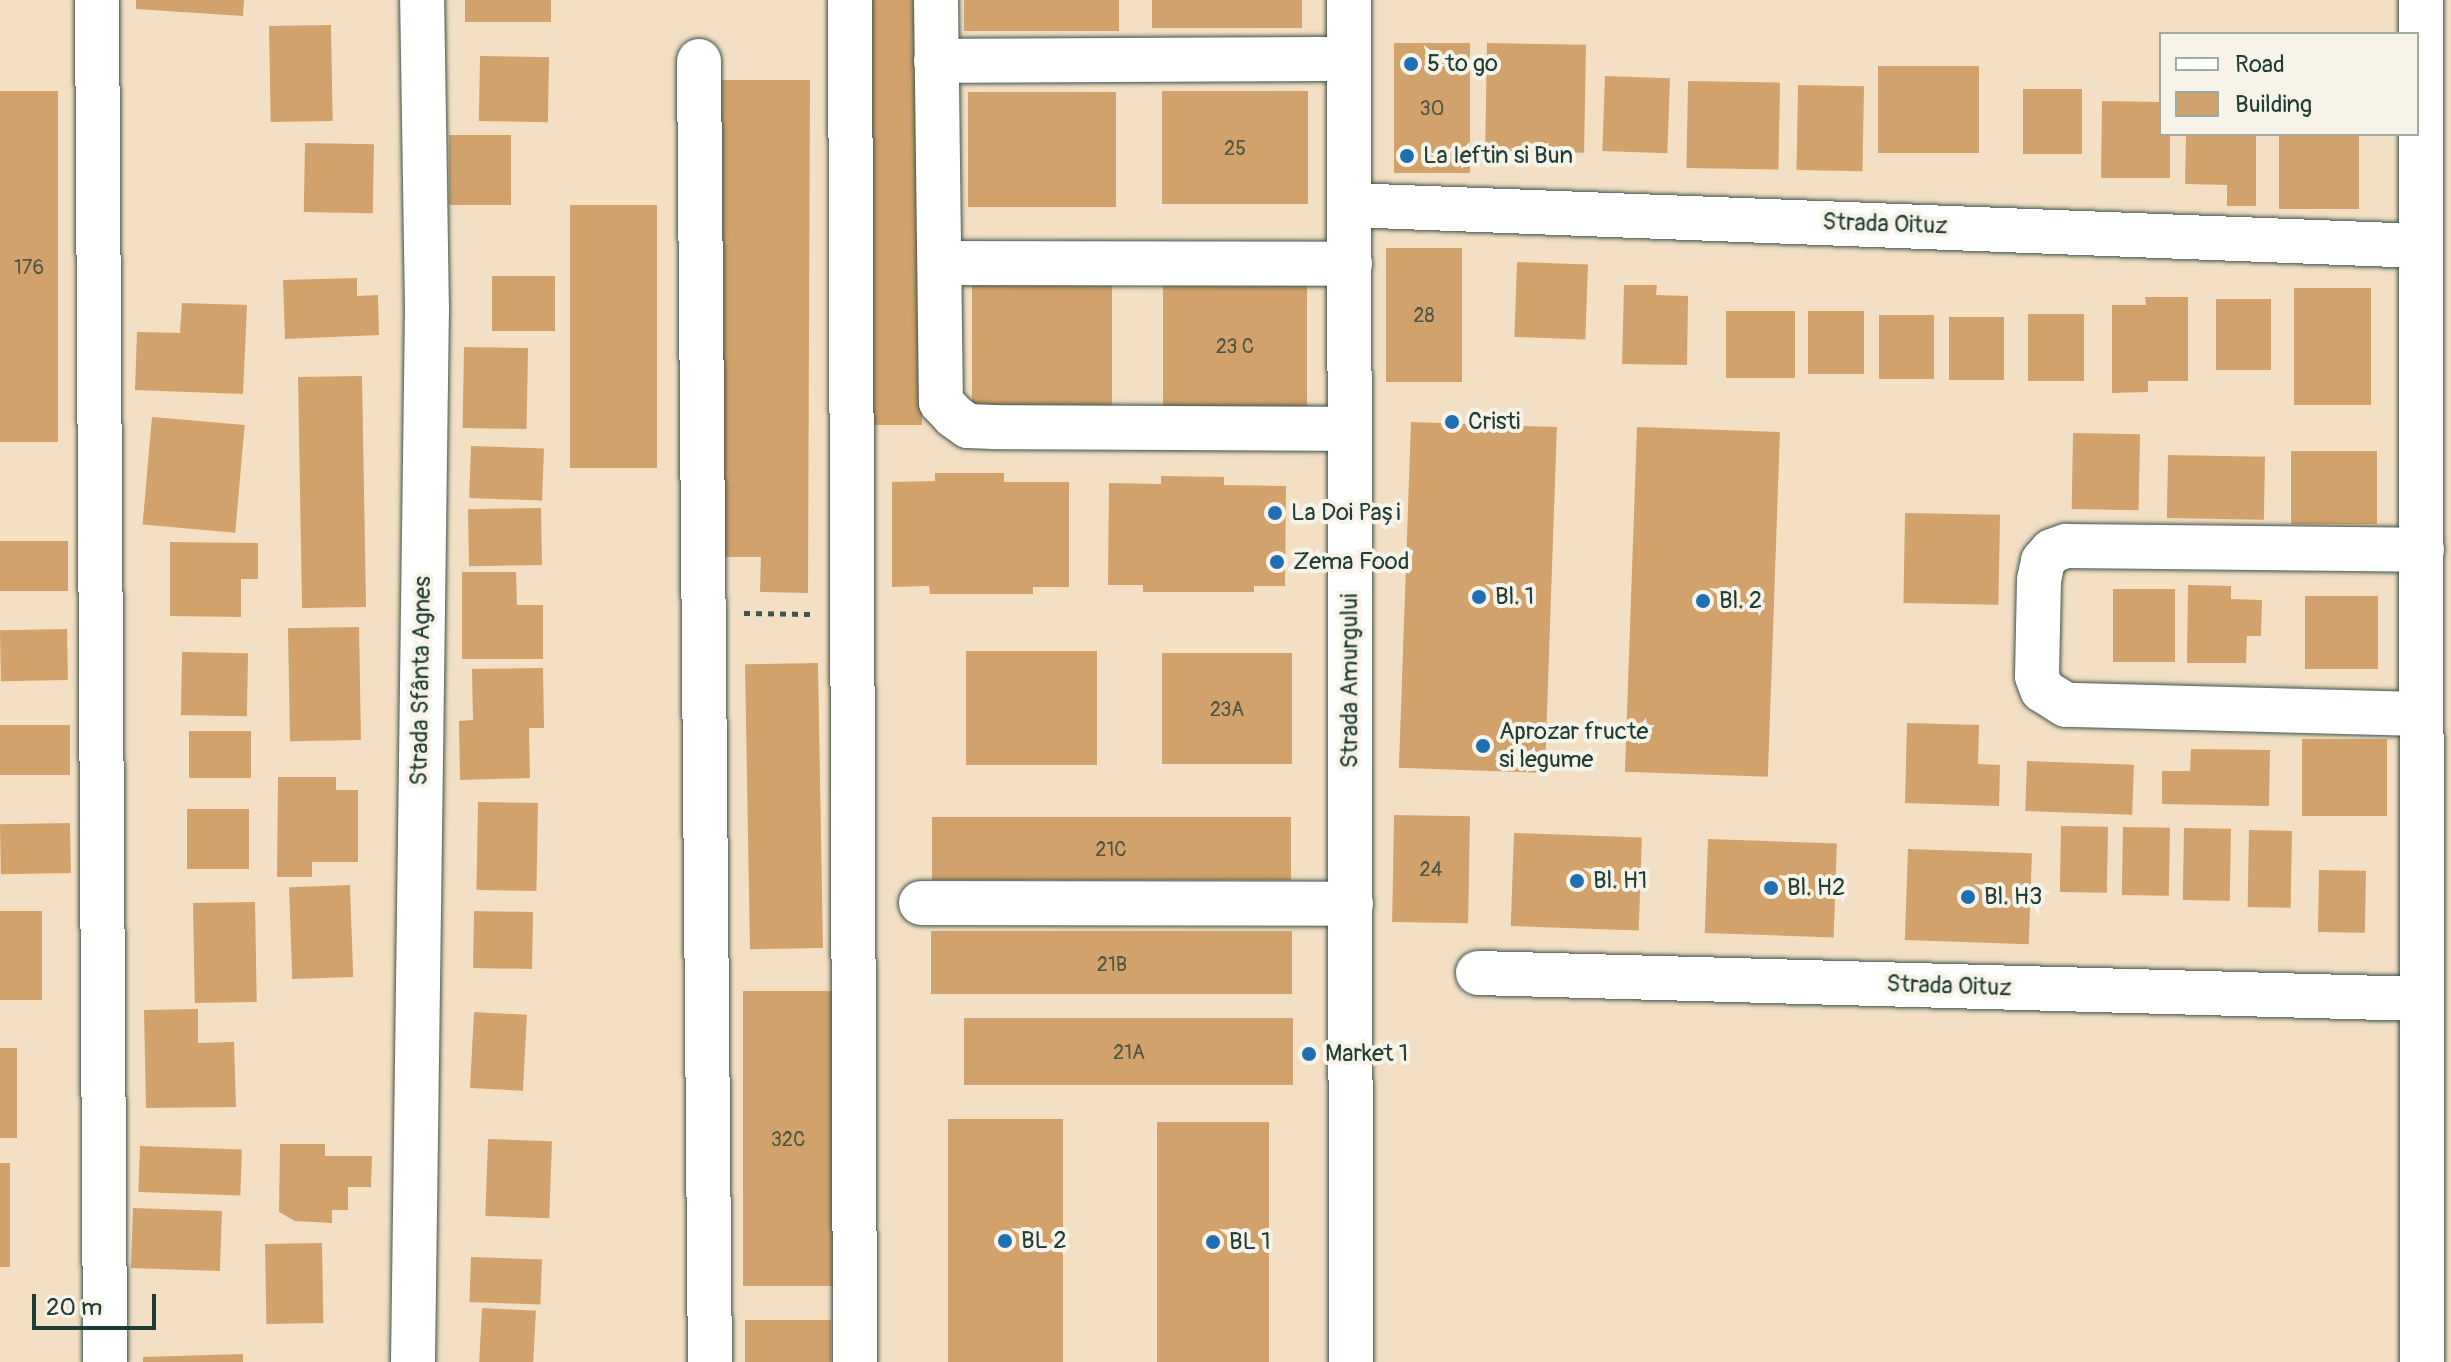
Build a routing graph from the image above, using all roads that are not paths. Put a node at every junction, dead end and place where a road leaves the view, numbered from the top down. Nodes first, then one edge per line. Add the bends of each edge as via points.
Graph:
1 (97, 0) edge
2 (422, 0) edge
3 (850, 0) edge
4 (936, 0) edge
5 (1349, 0) edge
6 (2421, 0) edge
7 (1349, 59) junction
8 (699, 61) dead end
9 (936, 61) junction
10 (1349, 205) junction
11 (2421, 246) junction
12 (940, 263) junction
13 (1350, 264) junction
14 (1350, 429) junction
15 (2422, 550) junction
16 (2421, 714) junction
17 (921, 903) dead end
18 (1351, 904) junction
19 (1478, 973) dead end
20 (2421, 999) junction
21 (105, 1362) edge
22 (413, 1362) edge
23 (710, 1362) edge
24 (855, 1362) edge
25 (1351, 1362) edge
26 (2422, 1362) edge

1 - 21 street
2 - 22 street, Strada Sfânta Agnes via 427,310
3 - 24 street
4 - 9 street
5 - 7 street, Strada Amurgului
6 - 11 street
7 - 9 street
7 - 10 street, Strada Amurgului
8 - 23 street
9 - 12 street
10 - 11 street, Strada Oituz
10 - 13 street, Strada Amurgului
11 - 15 street
12 - 13 street
12 - 14 street via 941,402 968,426
13 - 14 street, Strada Amurgului
14 - 18 street, Strada Amurgului
15 - 16 street
15 - 16 street via 2066,546 2043,561 2037,676 2042,690 2066,705
16 - 20 street
17 - 18 street
18 - 25 street, Strada Amurgului
19 - 20 street, Strada Oituz
20 - 26 street

